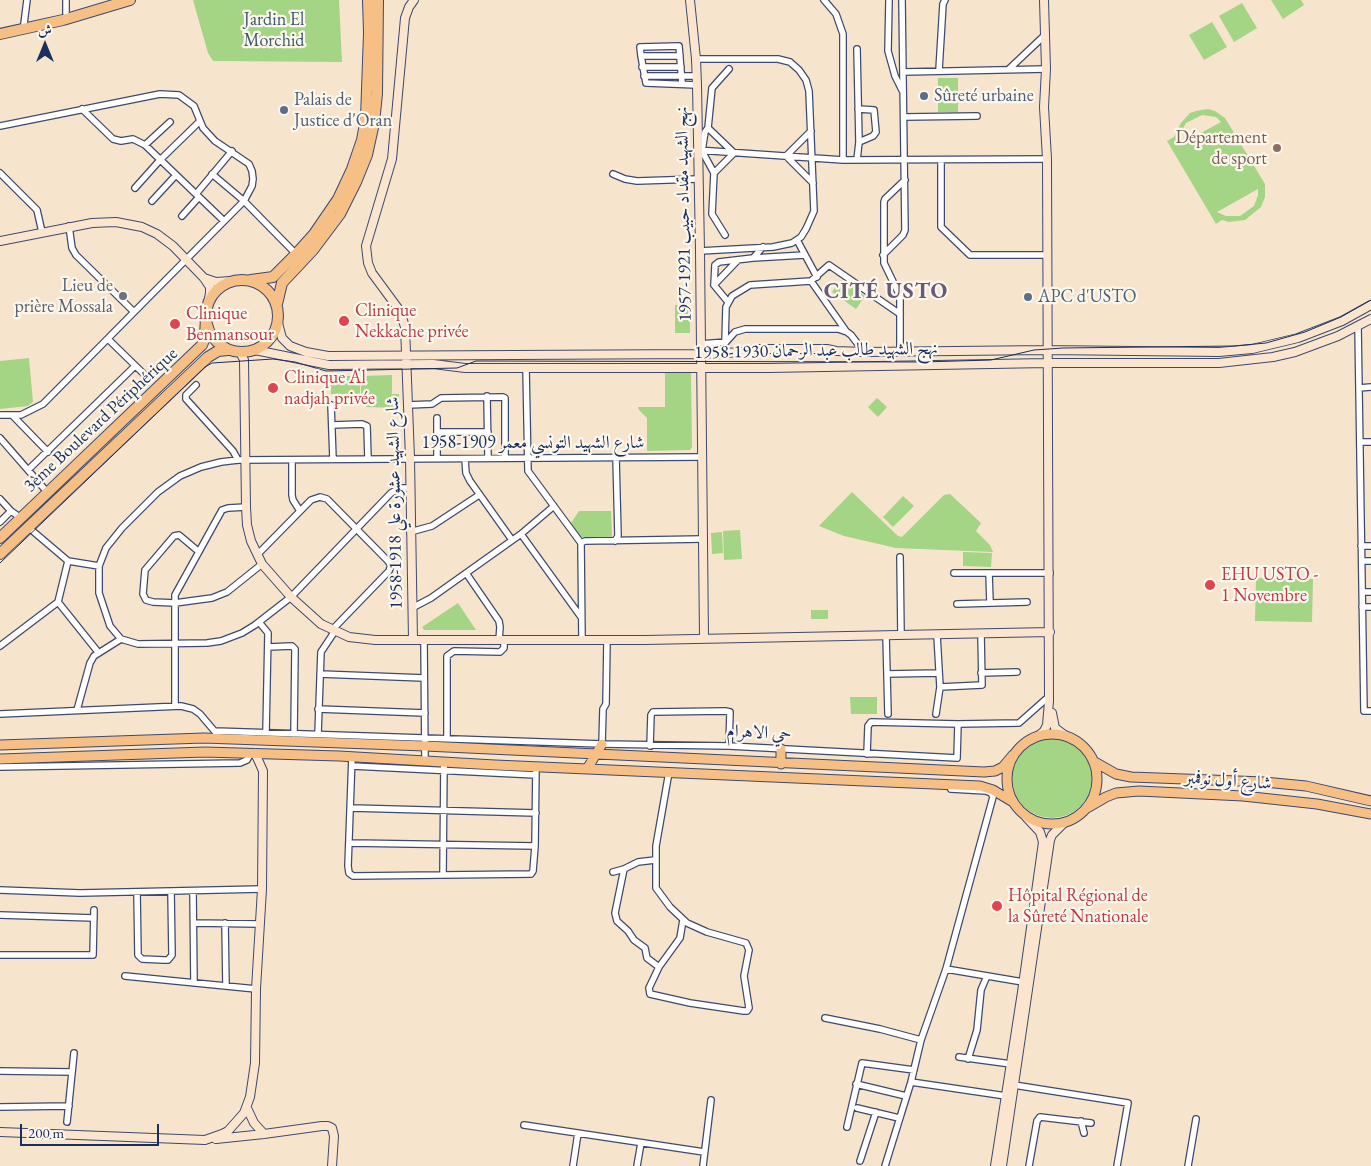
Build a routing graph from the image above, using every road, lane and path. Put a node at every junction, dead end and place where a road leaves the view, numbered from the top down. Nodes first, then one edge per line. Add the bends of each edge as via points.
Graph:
1 (27, 0) edge
2 (66, 0) edge
3 (113, 0) edge
4 (130, 0) edge
5 (368, 0) edge
6 (378, 0) edge
7 (414, 0) edge
8 (690, 0) edge
9 (824, 0) edge
10 (889, 0) edge
11 (902, 0) edge
12 (946, 0) edge
13 (1044, 0) edge
14 (66, 13) junction
15 (24, 24) junction
16 (0, 29) edge
17 (0, 34) edge
18 (1045, 35) junction
19 (857, 49) dead end
20 (640, 56) junction
21 (680, 56) junction
22 (696, 59) junction
23 (642, 67) junction
24 (681, 67) junction
25 (729, 69) dead end
26 (1009, 69) junction
27 (1046, 69) junction
28 (939, 70) junction
29 (904, 72) junction
30 (644, 76) junction
31 (682, 76) junction
32 (696, 81) junction
33 (682, 84) junction
34 (904, 94) junction
35 (82, 110) junction
36 (858, 110) junction
37 (978, 116) dead end
38 (904, 117) junction
39 (200, 121) junction
40 (170, 122) dead end
41 (0, 126) edge
42 (708, 128) junction
43 (811, 131) junction
44 (859, 142) junction
45 (144, 145) junction
46 (700, 150) junction
47 (232, 151) junction
48 (734, 153) junction
49 (786, 156) junction
50 (812, 158) junction
51 (1047, 159) junction
52 (160, 160) junction
53 (843, 160) junction
54 (857, 160) junction
55 (904, 160) junction
56 (941, 160) junction
57 (714, 172) junction
58 (0, 174) edge
59 (212, 174) junction
60 (613, 174) dead end
61 (176, 175) junction
62 (698, 179) junction
63 (905, 180) junction
64 (813, 183) junction
65 (135, 188) dead end
66 (198, 196) junction
67 (152, 201) dead end
68 (244, 202) junction
69 (182, 216) dead end
70 (224, 221) junction
71 (69, 226) junction
72 (42, 232) junction
73 (726, 235) dead end
74 (797, 240) junction
75 (0, 241) edge
76 (763, 247) junction
77 (700, 251) junction
78 (296, 254) junction
79 (805, 255) junction
80 (883, 255) junction
81 (1047, 255) junction
82 (753, 258) junction
83 (186, 259) junction
84 (738, 260) junction
85 (817, 277) junction
86 (204, 278) junction
87 (251, 280) junction
88 (231, 281) junction
89 (811, 281) junction
90 (714, 285) junction
91 (728, 302) junction
92 (208, 304) junction
93 (277, 304) junction
94 (1371, 305) edge
95 (134, 312) junction
96 (900, 314) junction
97 (206, 316) junction
98 (1371, 318) edge
99 (278, 323) junction
100 (1358, 326) junction
101 (846, 331) junction
102 (108, 338) junction
103 (725, 342) junction
104 (700, 344) junction
105 (228, 350) junction
106 (255, 350) junction
107 (1047, 350) junction
108 (240, 352) junction
109 (864, 352) junction
110 (900, 352) junction
111 (700, 354) junction
112 (406, 355) junction
113 (1047, 363) junction
114 (407, 365) junction
115 (135, 366) junction
116 (526, 368) junction
117 (700, 368) junction
118 (149, 379) dead end
119 (196, 385) dead end
120 (1359, 388) junction
121 (1371, 388) edge
122 (488, 396) junction
123 (331, 404) dead end
124 (408, 405) junction
125 (0, 415) edge
126 (13, 416) junction
127 (437, 418) dead end
128 (332, 425) junction
129 (437, 432) junction
130 (488, 432) junction
131 (0, 438) edge
132 (1360, 442) junction
133 (1371, 442) edge
134 (48, 452) junction
135 (616, 457) junction
136 (701, 457) junction
137 (410, 458) junction
138 (437, 458) junction
139 (488, 458) junction
140 (505, 458) junction
141 (528, 458) junction
142 (368, 459) junction
143 (465, 459) junction
144 (292, 460) junction
145 (333, 460) junction
146 (241, 461) junction
147 (28, 470) junction
148 (410, 488) junction
149 (48, 492) junction
150 (479, 495) junction
151 (0, 499) edge
152 (554, 506) junction
153 (246, 507) junction
154 (11, 511) junction
155 (300, 511) junction
156 (21, 518) junction
157 (0, 522) edge
158 (28, 527) junction
159 (356, 529) junction
160 (410, 532) junction
161 (521, 534) junction
162 (0, 538) edge
163 (702, 539) junction
164 (512, 540) junction
165 (615, 541) junction
166 (581, 543) junction
167 (1361, 546) junction
168 (1371, 546) edge
169 (198, 552) junction
170 (0, 554) edge
171 (257, 555) junction
172 (900, 556) dead end
173 (68, 561) junction
174 (1362, 561) junction
175 (1371, 561) edge
176 (262, 564) junction
177 (99, 566) junction
178 (954, 572) dead end
179 (466, 573) junction
180 (989, 573) junction
181 (1050, 573) junction
182 (1362, 592) junction
183 (1371, 592) edge
184 (291, 597) junction
185 (58, 602) junction
186 (1027, 602) dead end
187 (174, 603) junction
188 (990, 603) junction
189 (957, 604) dead end
190 (1362, 607) junction
191 (1371, 607) edge
192 (412, 608) junction
193 (582, 617) junction
194 (259, 622) junction
195 (333, 630) junction
196 (1050, 632) junction
197 (937, 634) junction
198 (981, 634) junction
199 (886, 635) junction
200 (902, 635) junction
201 (121, 638) junction
202 (704, 638) junction
203 (413, 640) junction
204 (424, 640) junction
205 (502, 640) junction
206 (582, 640) junction
207 (607, 640) junction
208 (174, 644) junction
209 (0, 646) edge
210 (268, 647) junction
211 (98, 652) junction
212 (1017, 672) dead end
213 (939, 673) junction
214 (320, 674) junction
215 (887, 674) junction
216 (982, 674) junction
217 (424, 678) junction
218 (940, 687) junction
219 (1050, 700) junction
220 (175, 706) junction
221 (318, 708) junction
222 (77, 710) junction
223 (1371, 711) edge
224 (424, 713) junction
225 (0, 714) edge
226 (888, 714) dead end
227 (936, 714) dead end
228 (958, 724) junction
229 (266, 732) junction
230 (294, 734) junction
231 (318, 734) junction
232 (217, 735) junction
233 (1038, 736) junction
234 (1066, 736) junction
235 (447, 738) junction
236 (425, 742) junction
237 (602, 744) junction
238 (0, 745) edge
239 (650, 746) junction
240 (729, 746) junction
241 (781, 749) junction
242 (222, 752) junction
243 (133, 753) junction
244 (253, 753) junction
245 (271, 753) junction
246 (596, 754) junction
247 (867, 754) junction
248 (1013, 755) junction
249 (352, 756) junction
250 (0, 759) edge
251 (1093, 761) junction
252 (221, 762) junction
253 (425, 762) junction
254 (133, 764) junction
255 (781, 764) junction
256 (352, 766) junction
257 (0, 767) edge
258 (443, 767) junction
259 (587, 769) junction
260 (263, 771) junction
261 (536, 771) junction
262 (669, 774) junction
263 (1371, 801) edge
264 (1013, 802) junction
265 (352, 808) junction
266 (1086, 808) junction
267 (444, 811) junction
268 (536, 813) junction
269 (1371, 814) edge
270 (1026, 817) junction
271 (1064, 823) junction
272 (350, 843) junction
273 (444, 846) junction
274 (535, 846) junction
275 (655, 860) junction
276 (624, 869) junction
277 (613, 872) dead end
278 (443, 875) junction
279 (262, 889) junction
280 (0, 890) edge
281 (172, 891) junction
282 (193, 891) junction
283 (137, 892) junction
284 (94, 910) dead end
285 (0, 915) edge
286 (94, 918) junction
287 (683, 920) junction
288 (194, 923) junction
289 (225, 924) junction
290 (259, 924) junction
291 (1032, 940) junction
292 (0, 955) edge
293 (659, 966) junction
294 (946, 969) junction
295 (125, 976) dead end
296 (987, 976) junction
297 (1023, 982) junction
298 (194, 984) junction
299 (226, 986) junction
300 (256, 988) junction
301 (1025, 992) junction
302 (824, 1018) dead end
303 (921, 1040) junction
304 (74, 1053) dead end
305 (959, 1057) dead end
306 (968, 1059) junction
307 (1010, 1064) junction
308 (914, 1070) junction
309 (0, 1072) edge
310 (72, 1072) junction
311 (911, 1082) junction
312 (856, 1084) junction
313 (1014, 1085) junction
314 (906, 1096) junction
315 (1006, 1096) junction
316 (712, 1100) dead end
317 (69, 1106) junction
318 (0, 1107) edge
319 (247, 1108) junction
320 (857, 1108) dead end
321 (876, 1112) junction
322 (899, 1118) junction
323 (1196, 1119) dead end
324 (67, 1122) dead end
325 (1081, 1122) junction
326 (1091, 1123) dead end
327 (524, 1125) dead end
328 (847, 1127) dead end
329 (0, 1132) edge
330 (578, 1133) junction
331 (1084, 1133) dead end
332 (264, 1134) junction
333 (210, 1139) junction
334 (640, 1143) junction
335 (704, 1152) junction
336 (860, 1160) dead end
337 (332, 1166) edge
338 (573, 1166) edge
339 (637, 1166) edge
340 (703, 1166) edge
341 (884, 1166) edge
342 (994, 1166) edge
343 (1002, 1166) edge
344 (1029, 1166) edge
345 (1033, 1166) edge
346 (1117, 1166) edge
347 (1188, 1166) edge

1 - 15 street
2 - 14 street
3 - 14 highway
4 - 17 highway
5 - 78 highway via 368,94 362,140 338,199
6 - 93 highway via 377,94 367,155 340,214 282,283
7 - 112 street, شارع الشهيد عشورة علي 1918-1958 via 405,18 392,158 366,246 372,272 404,321
8 - 22 street, نهج الشهيد مقداد حبيب 1921-1957
9 - 53 street via 836,14 843,34
10 - 34 street via 888,51
11 - 29 street
12 - 28 street via 943,4
13 - 18 street
14 - 15 highway
15 - 16 highway
18 - 26 street
18 - 27 street
19 - 36 street
20 - 21 street
20 - 21 street via 643,46 676,45 680,48
20 - 23 street
21 - 24 street
22 - 32 street, نهج الشهيد مقداد حبيب 1921-1957
22 - 43 street via 778,58 790,62 806,80
23 - 24 street
23 - 30 street
24 - 31 street
25 - 42 street via 712,88
26 - 27 street
26 - 28 street
27 - 51 street
28 - 29 street
29 - 34 street
30 - 31 street
30 - 33 street via 649,84
31 - 32 street
31 - 33 street
32 - 33 street
32 - 46 street, نهج الشهيد مقداد حبيب 1921-1957
34 - 38 street
35 - 39 street via 169,93 179,95 194,106
35 - 41 street
35 - 45 street via 113,139 133,139
36 - 44 street
36 - 44 street via 874,110 876,132
37 - 38 street
38 - 55 street
39 - 47 street via 215,141
39 - 52 street
40 - 45 street
42 - 46 street
42 - 48 street
43 - 49 street
43 - 50 street
44 - 54 street
45 - 52 street
46 - 48 street
46 - 57 street
46 - 62 street, نهج الشهيد مقداد حبيب 1921-1957
47 - 59 street
47 - 68 street via 252,171 252,186
48 - 49 street
48 - 57 street
49 - 50 street
49 - 64 street
50 - 53 street
50 - 64 street
51 - 56 street
51 - 81 street
52 - 61 street
52 - 65 street
53 - 54 street
54 - 55 street
55 - 56 street
55 - 63 street
56 - 81 street via 941,227 970,255
57 - 73 street via 712,214
58 - 72 street via 37,210
59 - 66 street
59 - 68 street
60 - 62 street via 637,181
61 - 66 street
61 - 67 street
62 - 77 street, نهج الشهيد مقداد حبيب 1921-1957
63 - 80 street via 905,230
63 - 80 street via 885,198
64 - 74 street via 812,219
66 - 69 street
66 - 70 street
68 - 70 street
68 - 78 street
70 - 83 street
71 - 72 street
71 - 83 street via 116,222 142,227 168,242
71 - 95 street via 76,255
72 - 75 street
74 - 76 street
74 - 79 street
76 - 77 street
76 - 82 street
77 - 104 street, نهج الشهيد مقداد حبيب 1921-1957
78 - 87 highway via 273,277
79 - 82 street
79 - 85 street
80 - 96 street via 900,296
81 - 107 street
82 - 84 street
83 - 86 street
83 - 95 street
84 - 90 street
84 - 90 street via 715,265
85 - 89 street
85 - 96 street via 829,265
86 - 88 street
86 - 92 street via 210,290
87 - 88 highway
87 - 93 highway via 269,291
88 - 92 highway via 219,288
89 - 91 street via 750,284
89 - 101 street
90 - 91 street
91 - 103 street
92 - 97 highway
93 - 99 highway
94 - 107 street, نهج الشهيد طالب عبد الرحمان 1930-1958 via 1342,321 1298,338 1252,349 1219,352
95 - 102 street
96 - 110 street
97 - 105 highway via 210,333
97 - 149 highway, 3ème Boulevard Périphérique via 202,346
98 - 100 street, نهج الشهيد طالب عبد الرحمان 1930-1958
99 - 106 highway via 267,343
99 - 112 street, نهج الشهيد طالب عبد الرحمان 1930-1958 via 285,342 306,352 328,356
100 - 113 street, نهج الشهيد طالب عبد الرحمان 1930-1958 via 1294,352 1249,360 1219,363
100 - 120 street
101 - 103 street via 745,329 735,332
101 - 109 street
102 - 115 street
102 - 126 street via 43,404
103 - 104 street
104 - 111 street, نهج الشهيد مقداد حبيب 1921-1957
105 - 108 highway
105 - 158 highway, 3ème Boulevard Périphérique via 208,357
106 - 108 highway
106 - 114 street, نهج الشهيد طالب عبد الرحمان 1930-1958 via 329,365
107 - 110 street, نهج الشهيد طالب عبد الرحمان 1930-1958
107 - 113 street
108 - 146 street via 244,360
109 - 110 street, نهج الشهيد طالب عبد الرحمان 1930-1958
109 - 111 street, نهج الشهيد طالب عبد الرحمان 1930-1958 via 755,349
111 - 112 street, نهج الشهيد طالب عبد الرحمان 1930-1958
111 - 117 street, نهج الشهيد مقداد حبيب 1921-1957
112 - 114 street, شارع الشهيد عشورة علي 1918-1958
113 - 117 street, نهج الشهيد طالب عبد الرحمان 1930-1958
113 - 181 street
114 - 116 street, نهج الشهيد طالب عبد الرحمان 1930-1958
114 - 124 street, شارع الشهيد عشورة علي 1918-1958
115 - 118 street
115 - 134 street
116 - 117 street, نهج الشهيد طالب عبد الرحمان 1930-1958
116 - 141 street
117 - 136 street, نهج الشهيد مقداد حبيب 1921-1957
119 - 146 street via 186,394 186,399
120 - 121 street
120 - 132 street
122 - 124 street via 441,398 432,404
122 - 130 street
122 - 140 street via 505,398
123 - 128 street
124 - 137 street, شارع الشهيد عشورة علي 1918-1958
125 - 126 street
126 - 134 street
127 - 129 street
128 - 142 street via 365,425 368,429
128 - 145 street
129 - 130 street
129 - 138 street
130 - 139 street
131 - 147 street
132 - 133 street
132 - 167 street
134 - 147 street
135 - 136 street, شارع الشهيد التونسي معمر 1909-1958
135 - 141 street, شارع الشهيد التونسي معمر 1909-1958
135 - 165 street via 618,536
136 - 163 street, نهج الشهيد مقداد حبيب 1921-1957
137 - 138 street, شارع الشهيد التونسي معمر 1909-1958
137 - 142 street, شارع الشهيد التونسي معمر 1909-1958
137 - 148 street, شارع الشهيد عشورة علي 1918-1958
138 - 143 street, شارع الشهيد التونسي معمر 1909-1958
139 - 140 street, شارع الشهيد التونسي معمر 1909-1958
139 - 143 street, شارع الشهيد التونسي معمر 1909-1958
140 - 141 street, شارع الشهيد التونسي معمر 1909-1958
141 - 152 street via 528,472
142 - 145 street, شارع الشهيد التونسي معمر 1909-1958
143 - 150 street via 468,477
144 - 145 street, شارع الشهيد التونسي معمر 1909-1958
144 - 146 street, شارع الشهيد التونسي معمر 1909-1958
144 - 155 street via 292,495
146 - 153 street
146 - 177 street, شارع الشهيد التونسي معمر 1909-1958 via 221,462 192,470 158,492 106,548
147 - 149 street
148 - 159 street via 390,493
148 - 160 street, شارع الشهيد عشورة علي 1918-1958
149 - 156 highway, 3ème Boulevard Périphérique
150 - 160 street via 432,526
150 - 164 street
151 - 154 street
152 - 161 street
152 - 166 street
153 - 169 street via 222,510
153 - 171 street via 248,532
154 - 156 street
154 - 157 street
155 - 159 street via 316,498 324,498
155 - 171 street
156 - 162 highway, 3ème Boulevard Périphérique
158 - 170 highway, 3ème Boulevard Périphérique
158 - 173 street
159 - 184 street
159 - 195 street via 388,561 390,568
160 - 192 street, شارع الشهيد عشورة علي 1918-1958
161 - 164 street
161 - 193 street
163 - 165 street
163 - 202 street, نهج الشهيد مقداد حبيب 1921-1957
164 - 179 street
165 - 166 street
166 - 193 street
167 - 168 street
167 - 174 street
169 - 187 street via 176,592
169 - 187 street via 176,535 145,570 143,594 146,600
171 - 176 street
172 - 200 street
173 - 177 street
173 - 185 street
174 - 175 street
174 - 182 street
176 - 184 street
176 - 187 street via 220,595
177 - 201 street via 99,593 103,607 110,626
178 - 180 street
179 - 192 street
179 - 205 street via 499,621
180 - 181 street
180 - 188 street
181 - 196 street
182 - 183 street
182 - 190 street
184 - 194 street
184 - 195 street via 312,617
185 - 209 street
185 - 211 street
186 - 188 street
187 - 208 street
188 - 189 street
190 - 191 street
190 - 223 street via 1364,711
192 - 203 street, شارع الشهيد عشورة علي 1918-1958
193 - 206 street
194 - 208 street via 247,631 221,641
194 - 210 street via 268,631
195 - 203 street via 368,640
195 - 214 street via 321,652
196 - 198 street
196 - 219 street
197 - 198 street
197 - 200 street
197 - 213 street
198 - 216 street
199 - 200 street
199 - 202 street
199 - 215 street
201 - 208 street via 138,644
201 - 211 street
202 - 207 street
203 - 204 street
204 - 205 street
204 - 217 street
205 - 206 street
205 - 235 street via 502,651 454,651 447,656
206 - 207 street
207 - 237 street
208 - 220 street
210 - 229 street
210 - 230 street via 295,648
211 - 222 street via 90,663
212 - 216 street
213 - 215 street
213 - 218 street
214 - 217 street
214 - 221 street
215 - 226 street
216 - 218 street via 982,685
217 - 224 street
218 - 227 street
219 - 228 street via 1046,699 1019,723
219 - 233 street via 1047,725
219 - 234 street via 1053,726
220 - 222 street
220 - 232 street via 193,709
221 - 224 street
221 - 231 street
222 - 225 street
224 - 236 street
228 - 247 street via 872,722 868,726
228 - 247 street, حي الاهرام via 957,758
229 - 230 street, حي الاهرام
229 - 232 street, حي الاهرام
230 - 231 street, حي الاهرام
231 - 236 street, حي الاهرام
232 - 236 main road
232 - 238 main road
233 - 234 main road
233 - 248 main road via 1024,743
234 - 251 main road via 1081,744
235 - 236 street, حي الاهرام
235 - 237 street, حي الاهرام
236 - 246 main road
236 - 253 street
237 - 239 street, حي الاهرام
237 - 246 main road
239 - 240 street, حي الاهرام
239 - 240 street via 653,712 725,710 730,712
240 - 241 street, حي الاهرام
241 - 247 street, حي الاهرام
241 - 255 main road
242 - 243 main road
242 - 244 main road
242 - 252 main road
243 - 250 main road
243 - 254 main road
244 - 245 main road
244 - 252 street via 242,762
244 - 260 street
245 - 249 main road
245 - 260 street
246 - 255 main road
246 - 259 main road
248 - 255 main road via 994,772
248 - 264 main road via 1006,779
249 - 253 main road
249 - 256 street
251 - 263 main road via 1116,774 1131,777 1306,786
251 - 266 main road via 1096,792
252 - 254 street
253 - 258 main road
254 - 257 street
256 - 258 street
256 - 265 street
258 - 261 main road
258 - 267 street
259 - 261 main road
259 - 262 main road
260 - 279 street
261 - 268 street
262 - 264 main road via 980,786
262 - 275 street
262 - 294 street via 991,793 993,798
264 - 270 main road
265 - 267 street
265 - 272 street
266 - 269 main road, شارع أول نوفمبر via 1106,797 1139,791 1252,797
266 - 271 main road
267 - 268 street
267 - 273 street
268 - 274 street
270 - 271 main road via 1044,824
270 - 291 street via 1040,832 1043,842
271 - 291 street via 1050,840
272 - 273 street
272 - 278 street via 348,866 351,875
273 - 274 street
273 - 278 street
274 - 278 street via 530,875
275 - 276 street via 638,862
275 - 287 street via 656,888
276 - 277 street
276 - 293 street via 615,913 617,921 645,948 650,961
279 - 282 street
279 - 290 street
280 - 283 street
281 - 282 street
281 - 283 street
281 - 283 street via 172,955 168,960 138,956
282 - 288 street
284 - 286 street
285 - 286 street
286 - 292 street via 93,954
287 - 293 street via 678,941
287 - 293 street via 697,929 746,943 749,950 744,978 748,1010 744,1012 651,995 649,988
288 - 289 street
288 - 298 street
289 - 290 street
289 - 299 street
290 - 300 street
291 - 297 street
291 - 301 street
294 - 296 street
294 - 303 street
295 - 298 street
296 - 297 street
296 - 306 street via 981,990 977,1030
297 - 301 street
298 - 299 street
299 - 300 street
300 - 319 street via 255,1063
301 - 307 street
301 - 313 street
302 - 303 street
303 - 308 street
304 - 310 street
305 - 306 street
306 - 307 street
307 - 315 street
308 - 311 street
308 - 312 street via 862,1062
309 - 310 street
310 - 317 street
311 - 314 street
311 - 315 street
312 - 314 street
312 - 328 street
313 - 343 street
313 - 346 street via 1128,1103
314 - 322 street
315 - 342 street
316 - 335 street
317 - 318 street
317 - 324 street
319 - 332 street via 254,1124
319 - 333 street via 228,1131
320 - 321 street
321 - 322 street
321 - 336 street
322 - 341 street
323 - 347 street
325 - 326 street
325 - 331 street
325 - 344 street via 1040,1117
327 - 330 street
329 - 333 street
330 - 334 street
330 - 338 street
332 - 333 street
332 - 337 street via 328,1126 334,1136
334 - 335 street
334 - 339 street
335 - 340 street
344 - 345 street

